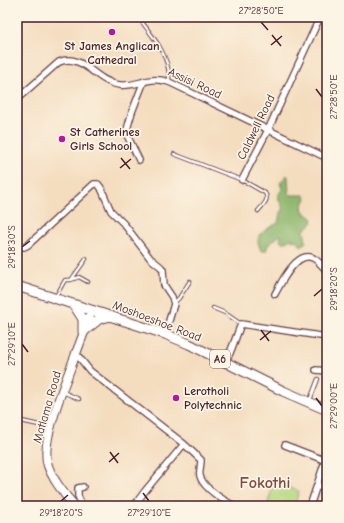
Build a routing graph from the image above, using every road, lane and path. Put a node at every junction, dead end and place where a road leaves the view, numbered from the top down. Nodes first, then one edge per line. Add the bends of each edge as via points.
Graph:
1 (138, 17) edge
2 (320, 17) edge
3 (144, 81) junction
4 (169, 82) junction
5 (17, 99) edge
6 (268, 130) junction
7 (174, 154) dead end
8 (327, 158) edge
9 (139, 160) dead end
10 (242, 180) junction
11 (258, 211) dead end
12 (17, 246) edge
13 (86, 259) dead end
14 (327, 271) edge
15 (71, 280) junction
16 (88, 282) dead end
17 (190, 282) dead end
18 (17, 286) edge
19 (275, 294) dead end
20 (55, 298) junction
21 (74, 304) junction
22 (174, 304) junction
23 (213, 308) dead end
24 (92, 310) junction
25 (111, 316) junction
26 (241, 324) junction
27 (83, 332) junction
28 (165, 334) junction
29 (327, 337) edge
30 (75, 352) junction
31 (225, 362) junction
32 (316, 370) dead end
33 (327, 371) edge
34 (318, 379) dead end
35 (62, 391) junction
36 (79, 399) dead end
37 (309, 402) junction
38 (327, 410) edge
39 (17, 420) edge
40 (50, 428) junction
41 (184, 444) junction
42 (285, 445) dead end
43 (326, 458) edge
44 (317, 486) junction
45 (83, 487) dead end
46 (327, 489) edge
47 (75, 506) edge
48 (85, 506) edge
49 (134, 506) edge
50 (234, 506) edge
51 (310, 506) edge

1 - 4 lane via 166,61
2 - 6 street, Caldwell Road
3 - 4 street, Assisi Road via 159,79
3 - 5 street, Assisi Road via 128,85 112,84 78,62 65,60 52,67
3 - 9 street via 126,133
4 - 6 street, Assisi Road
6 - 8 street, Assisi Road
6 - 10 street, Caldwell Road
7 - 10 lane
10 - 11 lane via 267,196
12 - 22 street via 28,245 94,184 98,184 112,211 150,258 164,270 164,285
13 - 15 lane
14 - 19 street via 314,258 303,257 289,270
15 - 16 lane via 79,277
15 - 20 lane via 65,280
17 - 22 lane
18 - 20 main road, Moshoeshoe Road / A6
20 - 21 main road, Moshoeshoe Road / A6
21 - 24 main road, Moshoeshoe Road / A6
21 - 27 main road via 83,319
22 - 28 street
23 - 26 lane
24 - 25 main road, Moshoeshoe Road / A6
24 - 27 street, Matlama Road
25 - 27 main road via 99,319
25 - 28 main road, Moshoeshoe Road / A6
26 - 29 street
26 - 31 street
27 - 30 street, Matlama Road
28 - 31 main road, Moshoeshoe Road / A6
30 - 35 street, Matlama Road
30 - 41 street via 90,371
31 - 37 main road, Moshoeshoe Road / A6
32 - 33 street
34 - 37 lane
35 - 36 lane
35 - 40 street, Matlama Road
37 - 38 main road, Moshoeshoe Road / A6
39 - 40 lane
40 - 47 street, Matlama Road via 47,463 54,478
41 - 49 street
41 - 50 street via 201,460 200,476 204,483
42 - 43 street
43 - 44 street
44 - 46 street
44 - 51 street
45 - 48 street via 78,488 78,496

